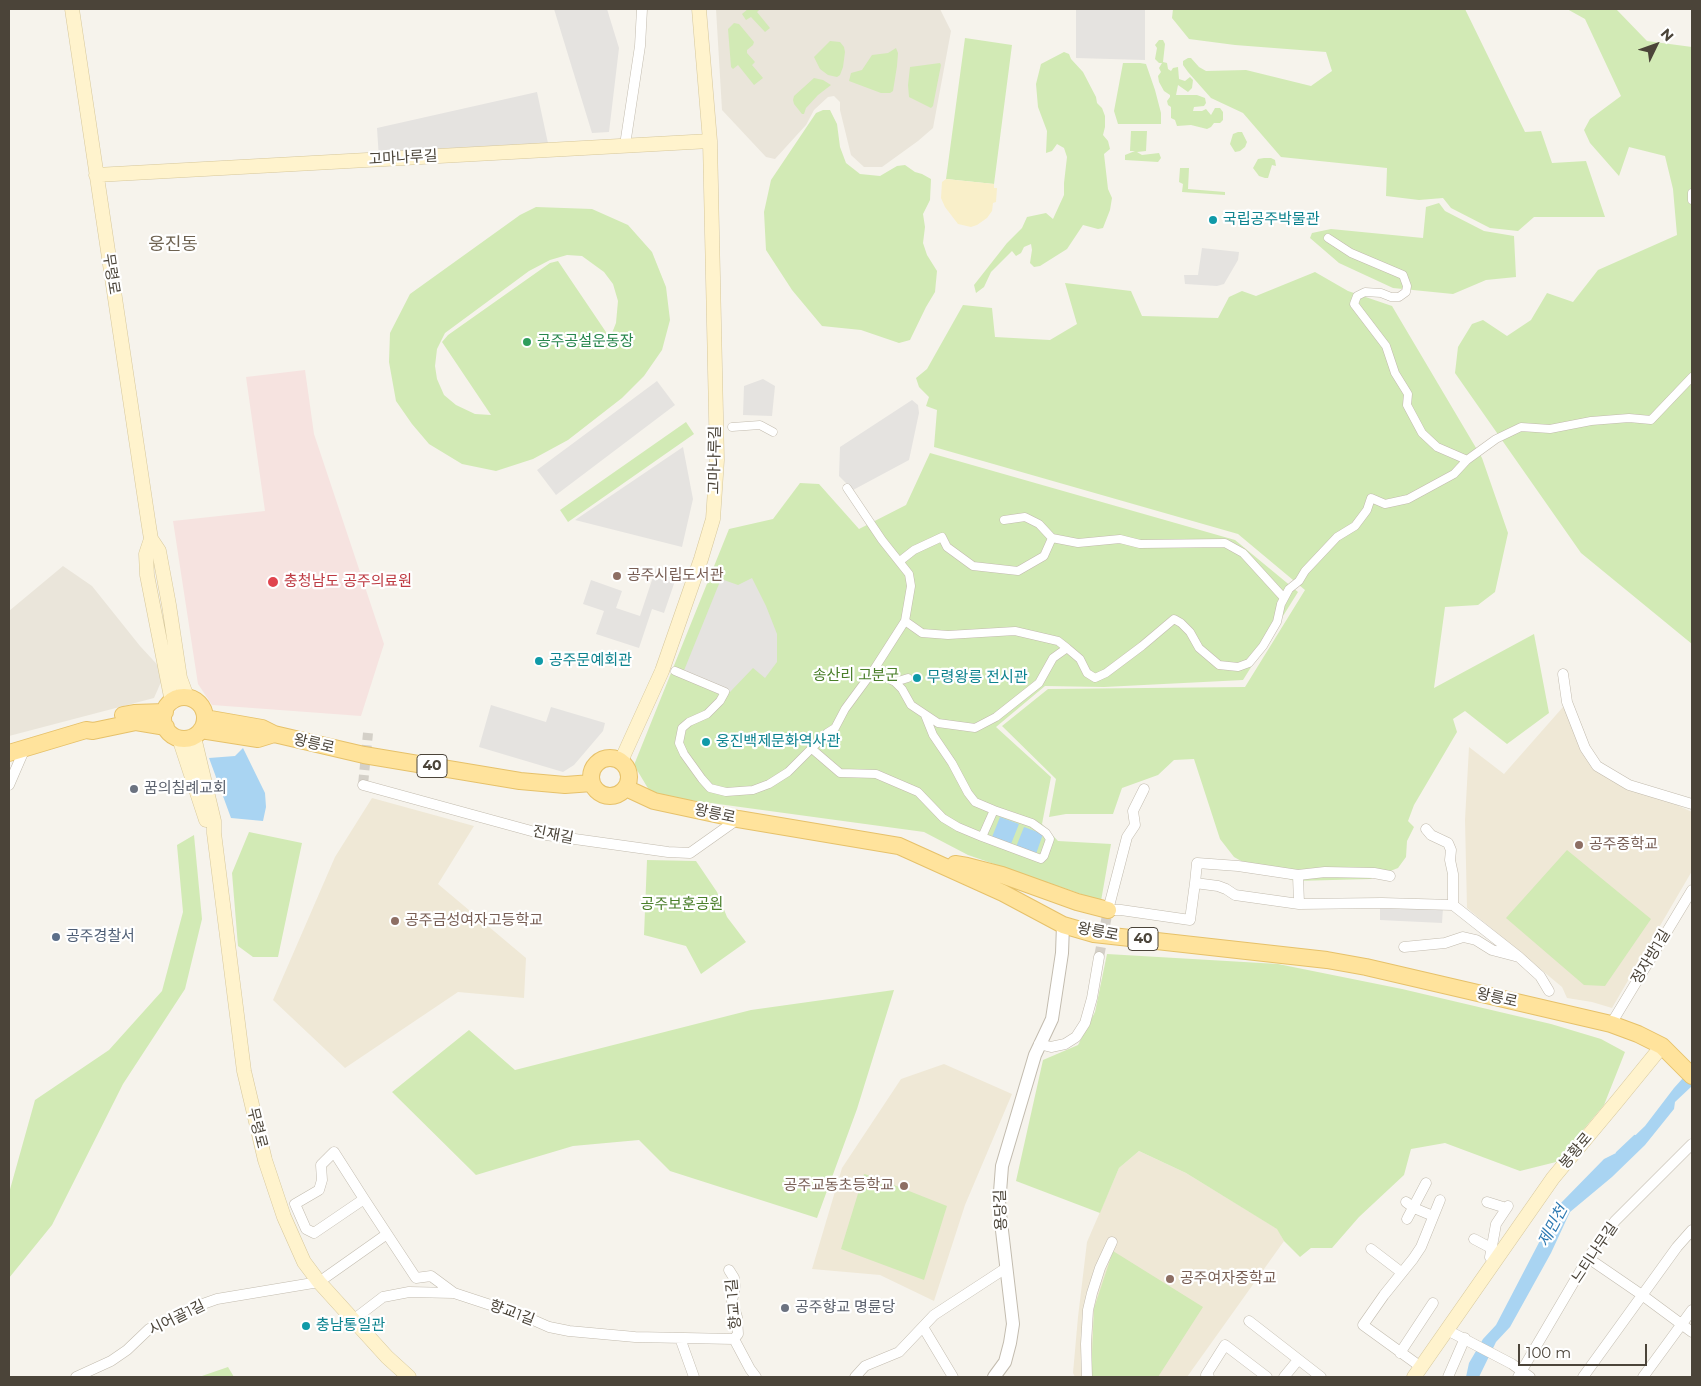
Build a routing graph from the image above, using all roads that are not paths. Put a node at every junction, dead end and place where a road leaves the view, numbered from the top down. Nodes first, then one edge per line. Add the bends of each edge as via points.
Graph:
1 (72, 9) edge
2 (642, 9) edge
3 (700, 9) edge
4 (710, 141) junction
5 (625, 145) junction
6 (96, 175) junction
7 (1692, 193) edge
8 (1692, 200) edge
9 (1328, 238) dead end
10 (1692, 377) edge
11 (732, 427) dead end
12 (773, 432) dead end
13 (1467, 460) junction
14 (847, 488) dead end
15 (1004, 520) dead end
16 (1052, 538) junction
17 (900, 561) junction
18 (1284, 598) junction
19 (905, 621) junction
20 (1067, 648) junction
21 (675, 671) dead end
22 (873, 671) junction
23 (1563, 674) dead end
24 (908, 678) dead end
25 (895, 682) junction
26 (172, 710) junction
27 (926, 715) junction
28 (195, 731) junction
29 (25, 748) junction
30 (812, 749) junction
31 (9, 753) edge
32 (621, 761) junction
33 (592, 783) junction
34 (9, 785) edge
35 (363, 785) dead end
36 (626, 788) junction
37 (1144, 789) dead end
38 (1692, 804) edge
39 (994, 810) junction
40 (738, 819) junction
41 (1426, 829) dead end
42 (982, 837) junction
43 (934, 862) junction
44 (1298, 875) junction
45 (1390, 876) dead end
46 (1195, 882) junction
47 (1692, 890) edge
48 (1299, 904) junction
49 (1453, 905) junction
50 (1108, 910) junction
51 (1063, 925) junction
52 (1404, 947) dead end
53 (1519, 956) junction
54 (1099, 958) tunnel mouth
55 (1549, 991) dead end
56 (1610, 1024) junction
57 (1040, 1044) junction
58 (1666, 1049) junction
59 (1692, 1076) edge
60 (1692, 1144) edge
61 (1426, 1183) dead end
62 (364, 1199) junction
63 (1440, 1200) dead end
64 (1487, 1202) dead end
65 (1410, 1205) junction
66 (1433, 1216) junction
67 (1407, 1219) dead end
68 (1692, 1230) edge
69 (388, 1234) junction
70 (1474, 1239) dead end
71 (1112, 1242) dead end
72 (1371, 1249) dead end
73 (1493, 1254) junction
74 (1588, 1258) junction
75 (1006, 1268) junction
76 (729, 1270) dead end
77 (1401, 1272) junction
78 (319, 1282) junction
79 (454, 1293) junction
80 (1642, 1295) junction
81 (1433, 1304) dead end
82 (1692, 1310) edge
83 (353, 1320) junction
84 (1249, 1321) dead end
85 (1682, 1324) junction
86 (923, 1328) junction
87 (1447, 1330) junction
88 (1692, 1332) edge
89 (680, 1338) junction
90 (1465, 1338) junction
91 (734, 1339) junction
92 (1400, 1353) junction
93 (1298, 1360) junction
94 (1418, 1372) edge
95 (1519, 1374) edge
96 (1208, 1376) edge
97 (76, 1377) edge
98 (409, 1377) edge
99 (693, 1377) edge
100 (756, 1377) edge
101 (855, 1377) edge
102 (953, 1377) edge
103 (994, 1377) edge
104 (1087, 1377) edge
105 (1267, 1377) edge
106 (1284, 1377) edge
107 (1321, 1377) edge
108 (1448, 1377) edge
109 (1530, 1377) edge
110 (1583, 1377) edge
111 (1644, 1377) edge

1 - 6 main road, 무령로
2 - 5 street via 640,46
3 - 4 main road, 고마나루길
4 - 5 main road, 고마나루길
4 - 32 main road, 고마나루길 via 718,460 712,518 702,559 662,671
5 - 6 main road, 고마나루길
6 - 26 main road, 무령로 via 151,540 159,551 180,678
7 - 8 street
9 - 13 street via 1351,254 1403,274 1406,292 1399,297 1365,292 1357,296 1354,304 1386,346 1395,374 1408,394 1407,406 1422,433 1437,447
10 - 13 street via 1651,420 1591,421 1550,429 1521,427 1496,439
11 - 12 street via 760,425
13 - 18 street via 1454,474 1408,499 1385,504 1371,498 1355,526 1326,548
14 - 17 street
15 - 16 street via 1025,517 1039,524
16 - 17 street via 1044,556 1018,571 973,566 947,547 942,537 914,550
16 - 18 street via 1078,543 1120,539 1140,544 1225,543 1243,553
17 - 19 street via 909,574 911,586
18 - 20 street via 1277,622 1263,646 1248,664 1238,667 1219,665 1174,619 1106,673 1095,678
19 - 20 street via 922,633 948,635 1015,631 1058,641
19 - 22 street
20 - 27 street via 1053,658 1039,683 996,717 976,728 938,723
21 - 30 street via 725,692 707,714 682,728 679,743 710,788 726,792 753,790 769,784 788,772
22 - 25 street
22 - 30 street via 835,728
23 - 38 street via 1567,702 1584,748 1597,766 1629,784
24 - 25 street
25 - 27 street via 911,705
26 - 28 main road via 174,736
26 - 28 main road via 193,699 202,707
26 - 29 main road via 134,713 92,722 86,730
27 - 39 street via 933,735 968,793 976,802
28 - 33 main road, 왕릉로 / 40 via 262,728 274,734 364,755 520,781 565,785
28 - 78 main road, 무령로 via 214,821 244,1072 252,1109 284,1218 304,1262
29 - 31 main road
29 - 34 street
30 - 42 street via 840,773 876,774 918,792 943,818
32 - 33 main road via 609,758 598,762 592,773
32 - 36 main road via 628,770
33 - 36 main road via 597,791 609,796
35 - 40 street, 진재길 via 546,835 668,852 690,853
36 - 40 main road, 왕릉로 / 40 via 654,801
37 - 50 street via 1133,811 1135,825 1127,837
39 - 42 street
39 - 42 street via 1032,824 1046,833 1050,839 1044,856 1040,859
40 - 43 main road, 왕릉로 / 40 via 899,846
41 - 49 street via 1448,843 1451,850
43 - 50 main road via 1002,875
43 - 51 main road, 왕릉로 / 40
44 - 45 street via 1325,872
44 - 46 street via 1197,863
44 - 48 street
46 - 48 street via 1218,886 1236,895
46 - 50 street via 1190,920
47 - 56 street, 정자방1길
48 - 49 street
49 - 53 street
51 - 56 main road, 왕릉로 / 40 via 1094,934 1366,967
51 - 57 street, 용당길 via 1052,1019
52 - 53 street via 1463,937 1476,940 1492,950
53 - 55 street via 1540,976
54 - 57 street via 1085,1023 1076,1037 1051,1047
56 - 58 main road, 왕릉로 / 40
57 - 75 street, 용당길 via 1034,1054 1002,1166 999,1205
58 - 59 main road, 40
58 - 73 main road, 봉황로 via 1618,1100
60 - 74 street, 느티나무길 via 1615,1221
61 - 65 street
62 - 62 street via 314,1233 306,1229 295,1204 319,1190 321,1165 334,1152
62 - 69 street
63 - 66 street
64 - 73 street, 봉황로 via 1507,1207 1496,1224
65 - 66 street
65 - 67 street
66 - 77 street via 1421,1247
68 - 80 street
69 - 78 street
69 - 79 street via 416,1278 431,1276
70 - 73 street
71 - 104 street via 1100,1268 1088,1310
72 - 77 street
73 - 87 main road, 봉황로
74 - 80 street
74 - 95 street, 느티나무길
75 - 86 street via 934,1315
75 - 103 street, 용당길 via 1013,1324 1005,1362
76 - 91 street, 향교 1길 via 734,1278 732,1301 737,1317 738,1334
77 - 92 street via 1363,1325
78 - 83 main road, 무령로
78 - 97 street, 시어골1길 via 217,1299 200,1305 149,1329 111,1362
79 - 83 street, 향교1길 via 409,1292 383,1297
79 - 89 street, 향교1길 via 569,1331
80 - 85 street
80 - 110 street
81 - 92 street
82 - 85 street
83 - 98 main road, 무령로
84 - 93 street
85 - 88 street
85 - 111 street
86 - 101 street via 898,1352 865,1366
86 - 102 street
87 - 90 street
87 - 94 main road, 봉황로
89 - 91 street, 향교1길
89 - 99 street
90 - 95 street via 1512,1364
90 - 108 street
91 - 100 street
92 - 94 street
93 - 106 street
93 - 107 street
95 - 109 street
96 - 105 street via 1225,1345

